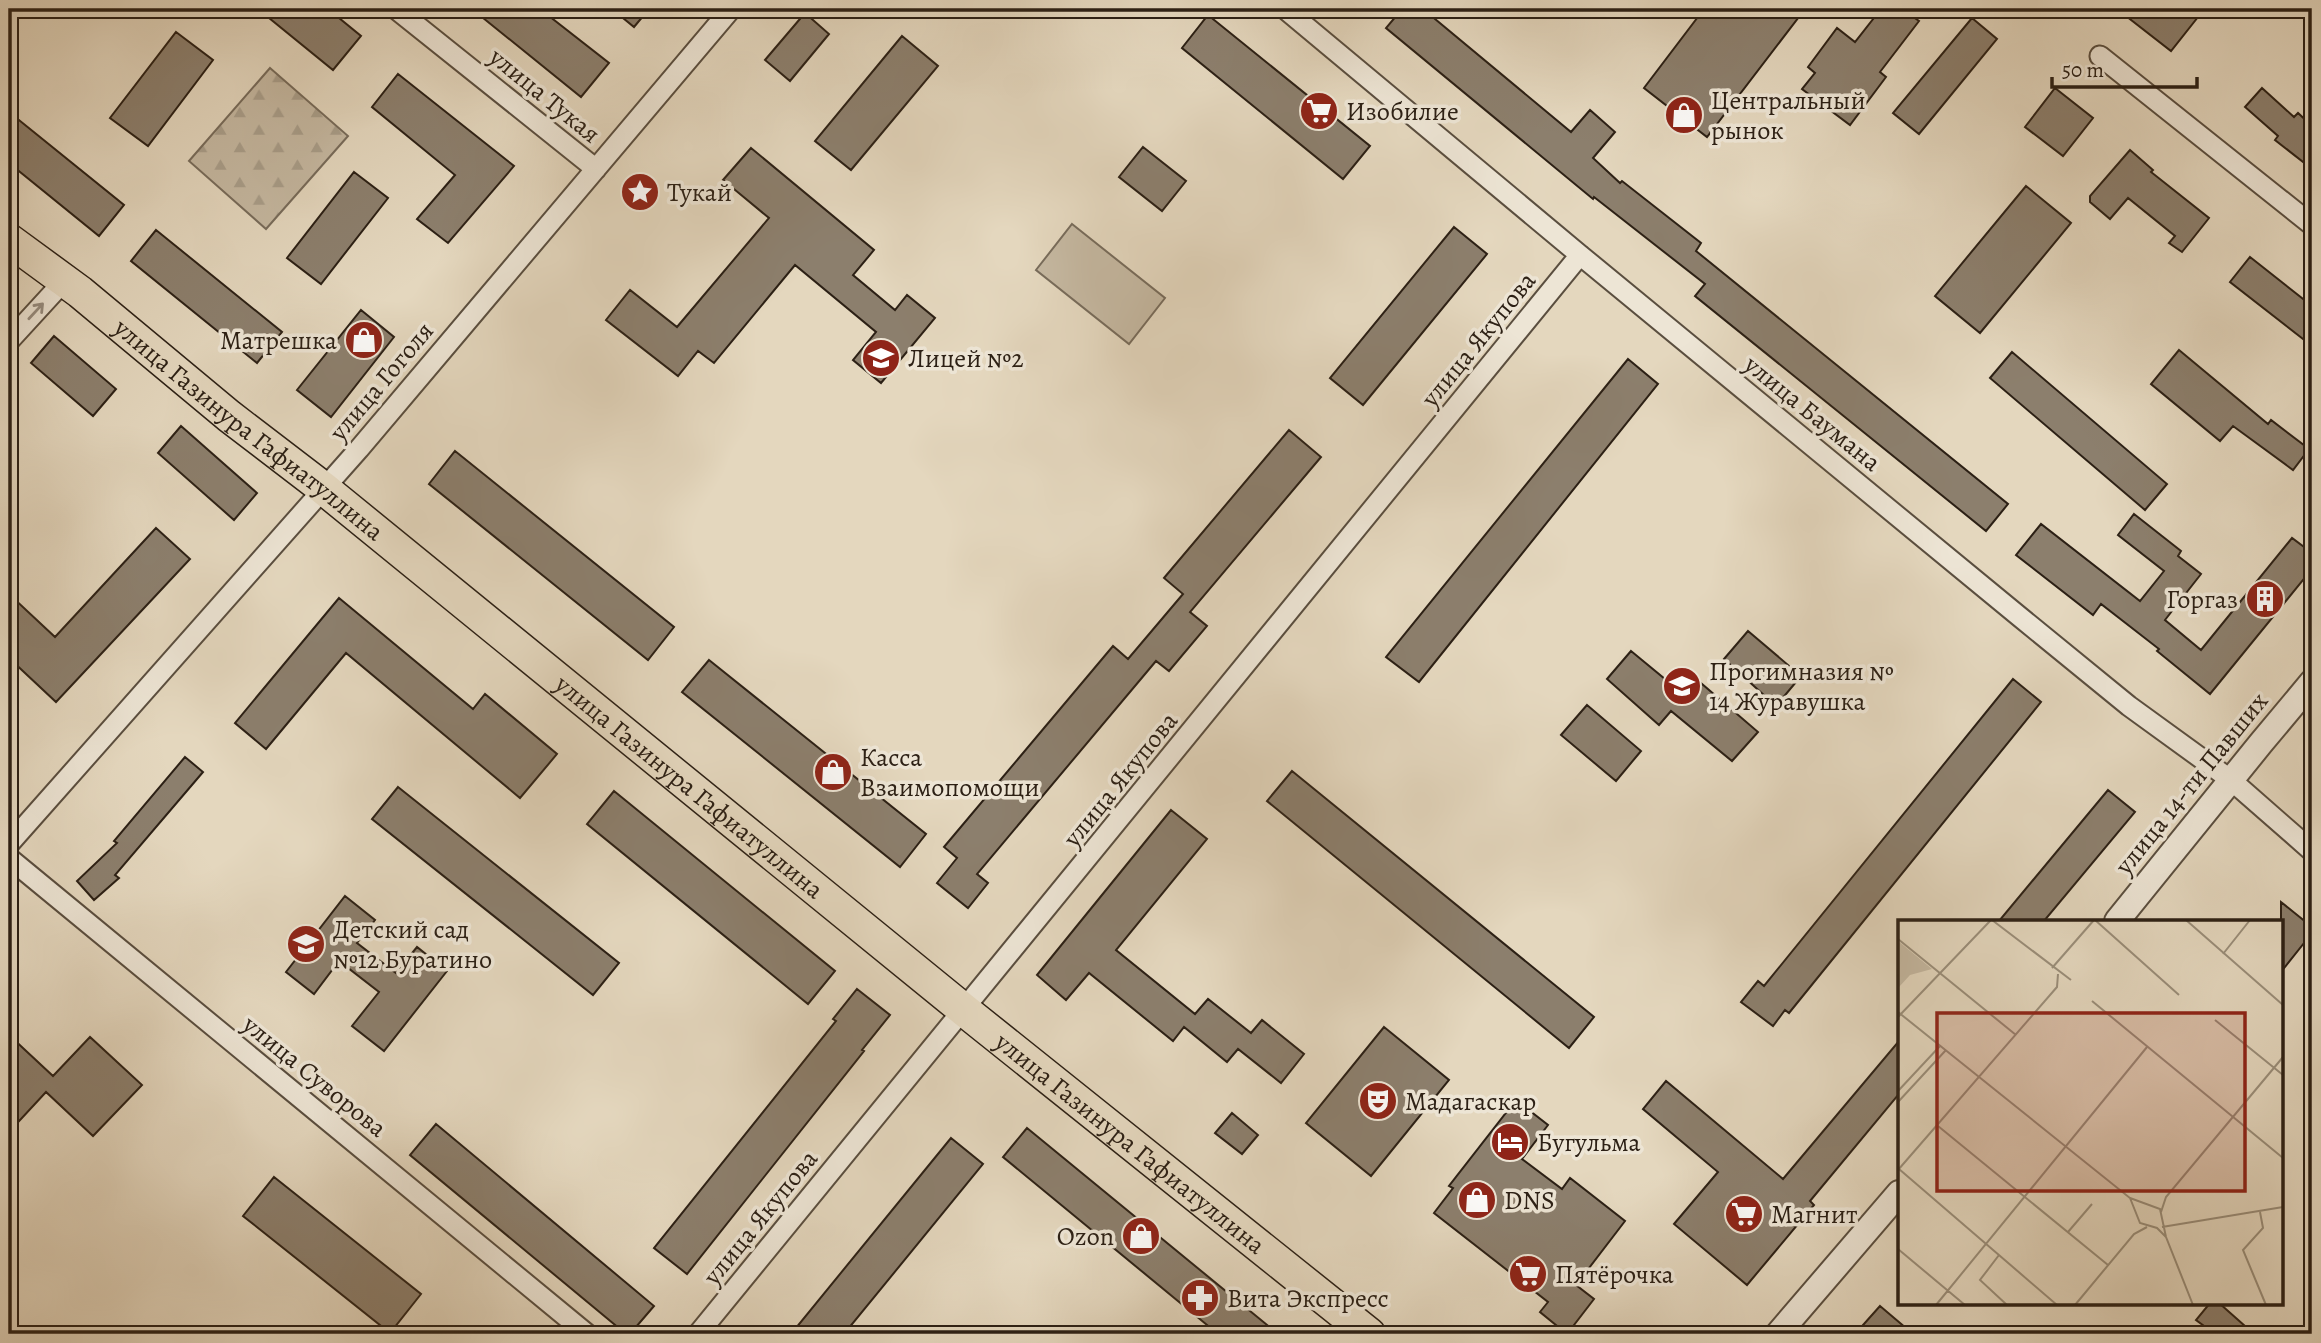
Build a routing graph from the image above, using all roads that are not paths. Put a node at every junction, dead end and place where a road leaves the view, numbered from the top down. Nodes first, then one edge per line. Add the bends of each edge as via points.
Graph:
1 (396, 9) edge
2 (731, 9) edge
3 (1285, 9) edge
4 (2101, 56) dead end
5 (596, 169) junction
6 (2312, 225) edge
7 (12, 249) edge
8 (1580, 256) junction
9 (64, 281) junction
10 (9, 341) edge
11 (323, 488) junction
12 (2312, 682) edge
13 (2231, 780) junction
14 (9, 844) edge
15 (2312, 851) edge
16 (9, 858) edge
17 (2118, 920) edge
18 (964, 1010) junction
19 (1898, 1194) edge
20 (587, 1334) edge
21 (698, 1334) edge
22 (1369, 1334) edge
23 (1778, 1334) edge

1 - 5 street, улица Тукая
2 - 5 street, улица Гоголя
3 - 8 street, улица Баумана
4 - 6 street
5 - 11 street, улица Гоголя
7 - 9 main road, улица Газинура Гафиатуллина
8 - 13 street, улица Баумана via 2129,706
8 - 18 street, улица Якупова
10 -> 9 street
9 - 11 main road, улица Газинура Гафиатуллина
11 - 14 street, улица Гоголя
11 - 18 main road, улица Газинура Гафиатуллина
12 - 13 street, улица 14-ти Павших
13 - 15 street, улица Баумана
13 - 17 street, улица 14-ти Павших
16 - 20 street, улица Суворова
18 - 21 street, улица Якупова
18 - 22 main road, улица Газинура Гафиатуллина
19 - 23 street

